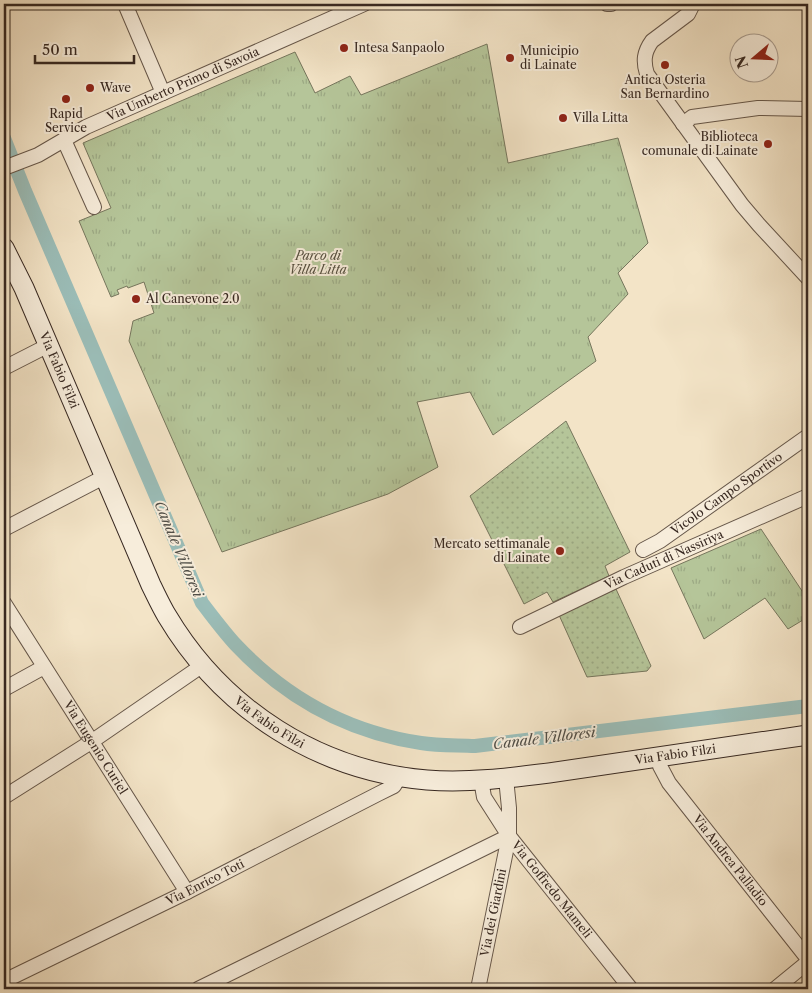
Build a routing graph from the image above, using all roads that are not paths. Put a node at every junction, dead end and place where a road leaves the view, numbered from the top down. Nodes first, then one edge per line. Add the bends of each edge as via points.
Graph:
1 (125, 4) edge
2 (364, 4) edge
3 (607, 4) edge
4 (611, 4) edge
5 (693, 4) edge
6 (163, 93) junction
7 (808, 109) edge
8 (683, 124) junction
9 (64, 140) junction
10 (4, 168) edge
11 (94, 207) dead end
12 (4, 248) edge
13 (808, 278) edge
14 (49, 345) junction
15 (4, 368) edge
16 (808, 436) edge
17 (104, 477) junction
18 (808, 496) edge
19 (4, 529) edge
20 (644, 550) dead end
21 (4, 603) edge
22 (520, 627) dead end
23 (202, 666) junction
24 (44, 667) junction
25 (4, 689) edge
26 (808, 735) edge
27 (92, 742) junction
28 (660, 756) junction
29 (400, 776) junction
30 (506, 778) junction
31 (481, 780) junction
32 (4, 797) edge
33 (509, 836) junction
34 (188, 892) junction
35 (808, 961) edge
36 (4, 981) edge
37 (198, 989) edge
38 (478, 989) edge
39 (632, 989) edge
40 (774, 989) edge

1 - 6 street
2 - 6 street, Via Umberto Primo di Savoia
3 - 4 street
5 - 8 street via 688,14 652,41 644,56 650,80
6 - 9 street, Via Umberto Primo di Savoia
7 - 8 street via 758,108 692,117
8 - 13 street via 742,205
9 - 10 street, Via Umberto Primo di Savoia via 38,155
9 - 11 street
12 - 14 street, Via Fabio Filzi
14 - 15 street
14 - 17 street, Via Fabio Filzi
16 - 20 street, Vicolo Campo Sportivo
17 - 19 street
17 - 23 street, Via Fabio Filzi via 166,615
18 - 22 street, Via Caduti di Nassiriya
21 - 24 street, Via Eugenio Curiel
23 - 27 street
23 - 29 street, Via Fabio Filzi via 246,708 310,749 339,761
24 - 25 street
24 - 27 street, Via Eugenio Curiel
26 - 28 street, Via Fabio Filzi
27 - 32 street
27 - 34 street, Via Eugenio Curiel
28 - 30 street, Via Fabio Filzi
28 - 35 street, Via Andrea Palladio via 660,766 669,783
29 - 31 street, Via Fabio Filzi via 428,780
29 - 34 street, Via Enrico Toti via 394,786
30 - 31 street, Via Fabio Filzi
30 - 33 street, Via Goffredo Mameli
31 - 33 street via 484,797
33 - 37 street
33 - 38 street, Via dei Giardini
33 - 39 street, Via Goffredo Mameli
34 - 36 street, Via Enrico Toti
35 - 40 street

